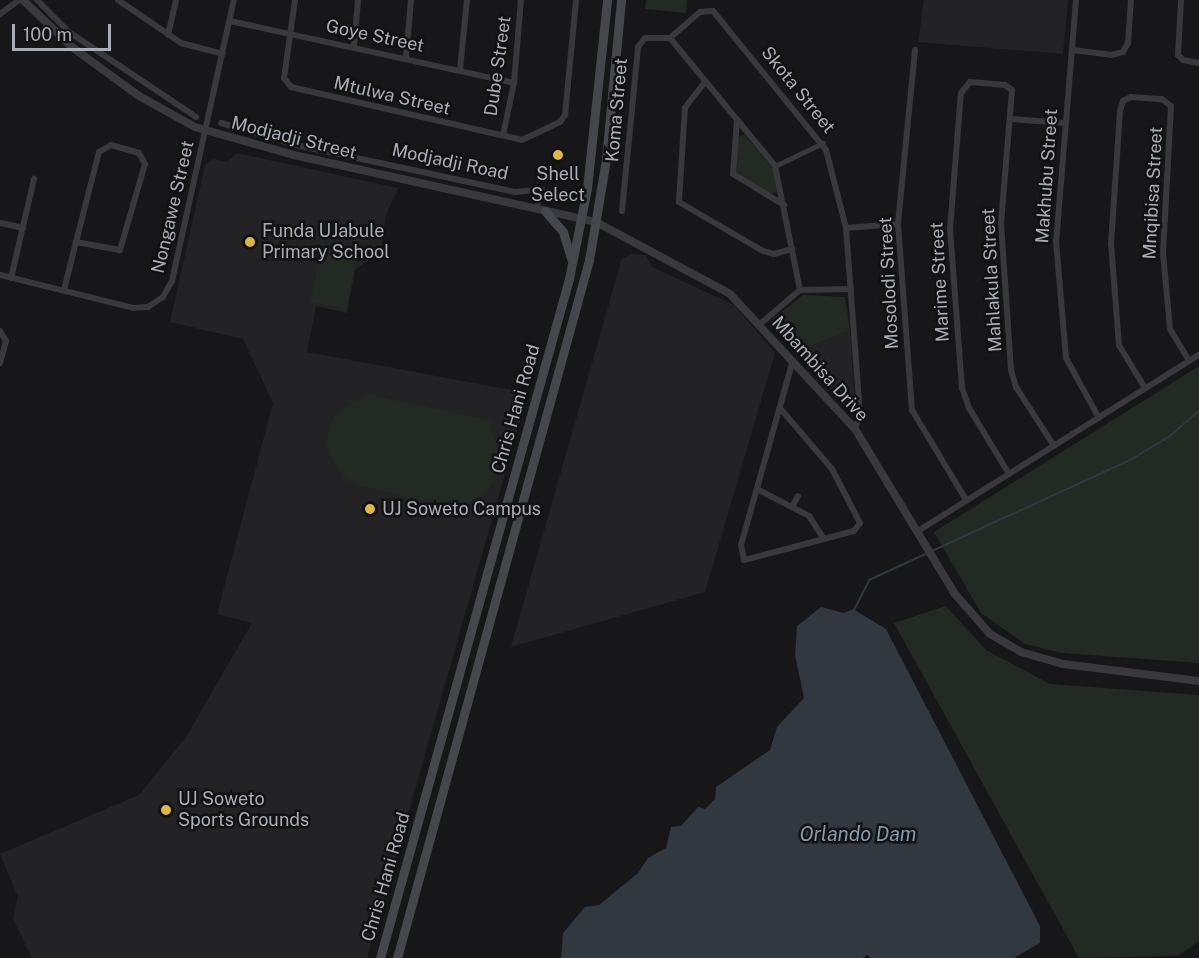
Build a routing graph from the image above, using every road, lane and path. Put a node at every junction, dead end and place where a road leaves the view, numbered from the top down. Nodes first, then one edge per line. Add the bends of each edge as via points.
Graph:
1 (21, 0) edge
2 (37, 0) edge
3 (120, 0) edge
4 (176, 0) edge
5 (234, 0) edge
6 (295, 0) edge
7 (358, 0) edge
8 (411, 0) edge
9 (466, 0) edge
10 (521, 0) edge
11 (576, 0) edge
12 (607, 0) edge
13 (621, 0) edge
14 (1076, 0) edge
15 (1131, 0) edge
16 (1182, 0) edge
17 (0, 14) edge
18 (230, 21) junction
19 (290, 32) junction
20 (168, 35) junction
21 (670, 38) junction
22 (354, 46) junction
23 (915, 50) dead end
24 (1071, 50) junction
25 (223, 54) junction
26 (406, 58) junction
27 (1199, 63) edge
28 (460, 69) junction
29 (705, 82) junction
30 (514, 83) junction
31 (158, 94) junction
32 (152, 103) junction
33 (196, 117) dead end
34 (1011, 119) junction
35 (737, 120) junction
36 (220, 123) dead end
37 (1065, 123) junction
38 (205, 131) junction
39 (503, 135) junction
40 (823, 143) junction
41 (296, 145) junction
42 (294, 155) junction
43 (776, 166) junction
44 (34, 179) dead end
45 (784, 205) junction
46 (541, 210) junction
47 (622, 212) dead end
48 (583, 219) junction
49 (596, 222) junction
50 (0, 223) edge
51 (898, 224) junction
52 (23, 228) junction
53 (846, 228) junction
54 (76, 242) junction
55 (792, 249) junction
56 (572, 268) junction
57 (0, 275) edge
58 (11, 278) junction
59 (851, 289) junction
60 (64, 290) junction
61 (800, 290) junction
62 (760, 324) junction
63 (0, 331) edge
64 (1199, 355) edge
65 (793, 360) junction
66 (1189, 361) junction
67 (0, 363) edge
68 (1146, 388) junction
69 (780, 408) junction
70 (1099, 418) junction
71 (855, 429) junction
72 (1054, 446) junction
73 (1010, 474) junction
74 (757, 489) junction
75 (798, 496) dead end
76 (966, 500) junction
77 (793, 506) junction
78 (918, 531) junction
79 (824, 539) junction
80 (1199, 681) edge
81 (380, 958) edge
82 (397, 958) edge

1 - 17 street
1 - 32 street, Modjadji Street via 65,40
2 - 31 street via 69,32
3 - 20 street
4 - 20 street
5 - 18 street, Nongawe Street
6 - 19 street
7 - 22 street
8 - 26 street
9 - 28 street
10 - 30 street, Dube Street
11 - 39 street, Mtulwa Street via 563,118 526,139
12 - 48 main road, Chris Hani Road
13 - 49 main road, Chris Hani Road
14 - 24 street, Makhubu Street
15 - 24 street via 1128,43 1123,52 1111,55
16 - 27 street via 1177,51 1183,60
18 - 19 street, Goye Street
18 - 25 street, Nongawe Street
19 - 22 street, Goye Street
19 - 39 street, Mtulwa Street via 286,82 296,89
20 - 25 street via 194,48
21 - 29 street
21 - 40 street, Skota Street via 700,12 713,11
21 - 47 street, Koma Street via 645,38 638,47
22 - 26 street, Goye Street
23 - 51 street, Mosolodi Street
24 - 37 street, Makhubu Street
25 - 38 street, Nongawe Street
26 - 28 street, Goye Street
28 - 30 street, Goye Street
29 - 35 street
29 - 55 street via 685,108 679,202 763,251 774,254
30 - 39 street, Dube Street
31 - 32 street
31 - 33 street
32 - 38 street, Modjadji Street
34 - 37 street
34 - 72 street, Mahlakula Street via 1001,223 1011,370 1016,387
34 - 73 street, Marime Street via 1013,95 1008,86 965,84 950,238 964,399
35 - 43 street
35 - 45 street via 733,174
36 - 41 street, Modjadji Road
37 - 70 street, Makhubu Street via 1056,231 1065,348 1072,375
38 - 42 street, Modjadji Street
38 - 60 street, Nongawe Street via 172,281 163,297 148,307 133,308
40 - 43 street
40 - 53 street, Skota Street
41 - 42 street
41 - 46 street, Modjadji Road via 516,192 542,189
42 - 46 street, Modjadji Street
43 - 45 street
44 - 52 street
45 - 55 street
46 - 48 street, Modjadji Street
46 - 56 main road via 567,240
48 - 49 street, Modjadji Street
48 - 56 main road, Chris Hani Road
49 - 62 street, Mbambisa Drive via 730,294
49 - 82 main road, Chris Hani Road via 575,318
50 - 52 street
51 - 53 street
51 - 76 street, Mosolodi Street via 913,416
52 - 58 street
53 - 59 street, Skota Street
54 - 54 street via 101,149 111,145 139,153 144,164 120,250
54 - 60 street
55 - 61 street
56 - 81 main road, Chris Hani Road
57 - 58 street, Nongawe Street
58 - 60 street, Nongawe Street
59 - 61 street
59 - 71 street, Skota Street via 860,414
61 - 62 street
62 - 65 street, Mbambisa Drive
63 - 67 street via 6,341
64 - 66 street
65 - 69 street
65 - 71 street, Mbambisa Drive
66 - 68 street
66 - 68 street, Mnqibisa Street via 1169,322 1162,230 1172,112 1170,103 1162,99 1131,97 1121,104 1111,215 1119,345
68 - 70 street
69 - 74 street
69 - 79 street via 832,469 860,519 854,531
70 - 72 street
71 - 78 street, Mbambisa Drive
72 - 73 street
73 - 76 street
74 - 77 street
74 - 79 street via 740,550 742,558 753,560
75 - 77 street
76 - 78 street
77 - 79 street via 815,520
78 - 80 street, Mbambisa Drive via 955,594 982,627 1004,643 1063,664

